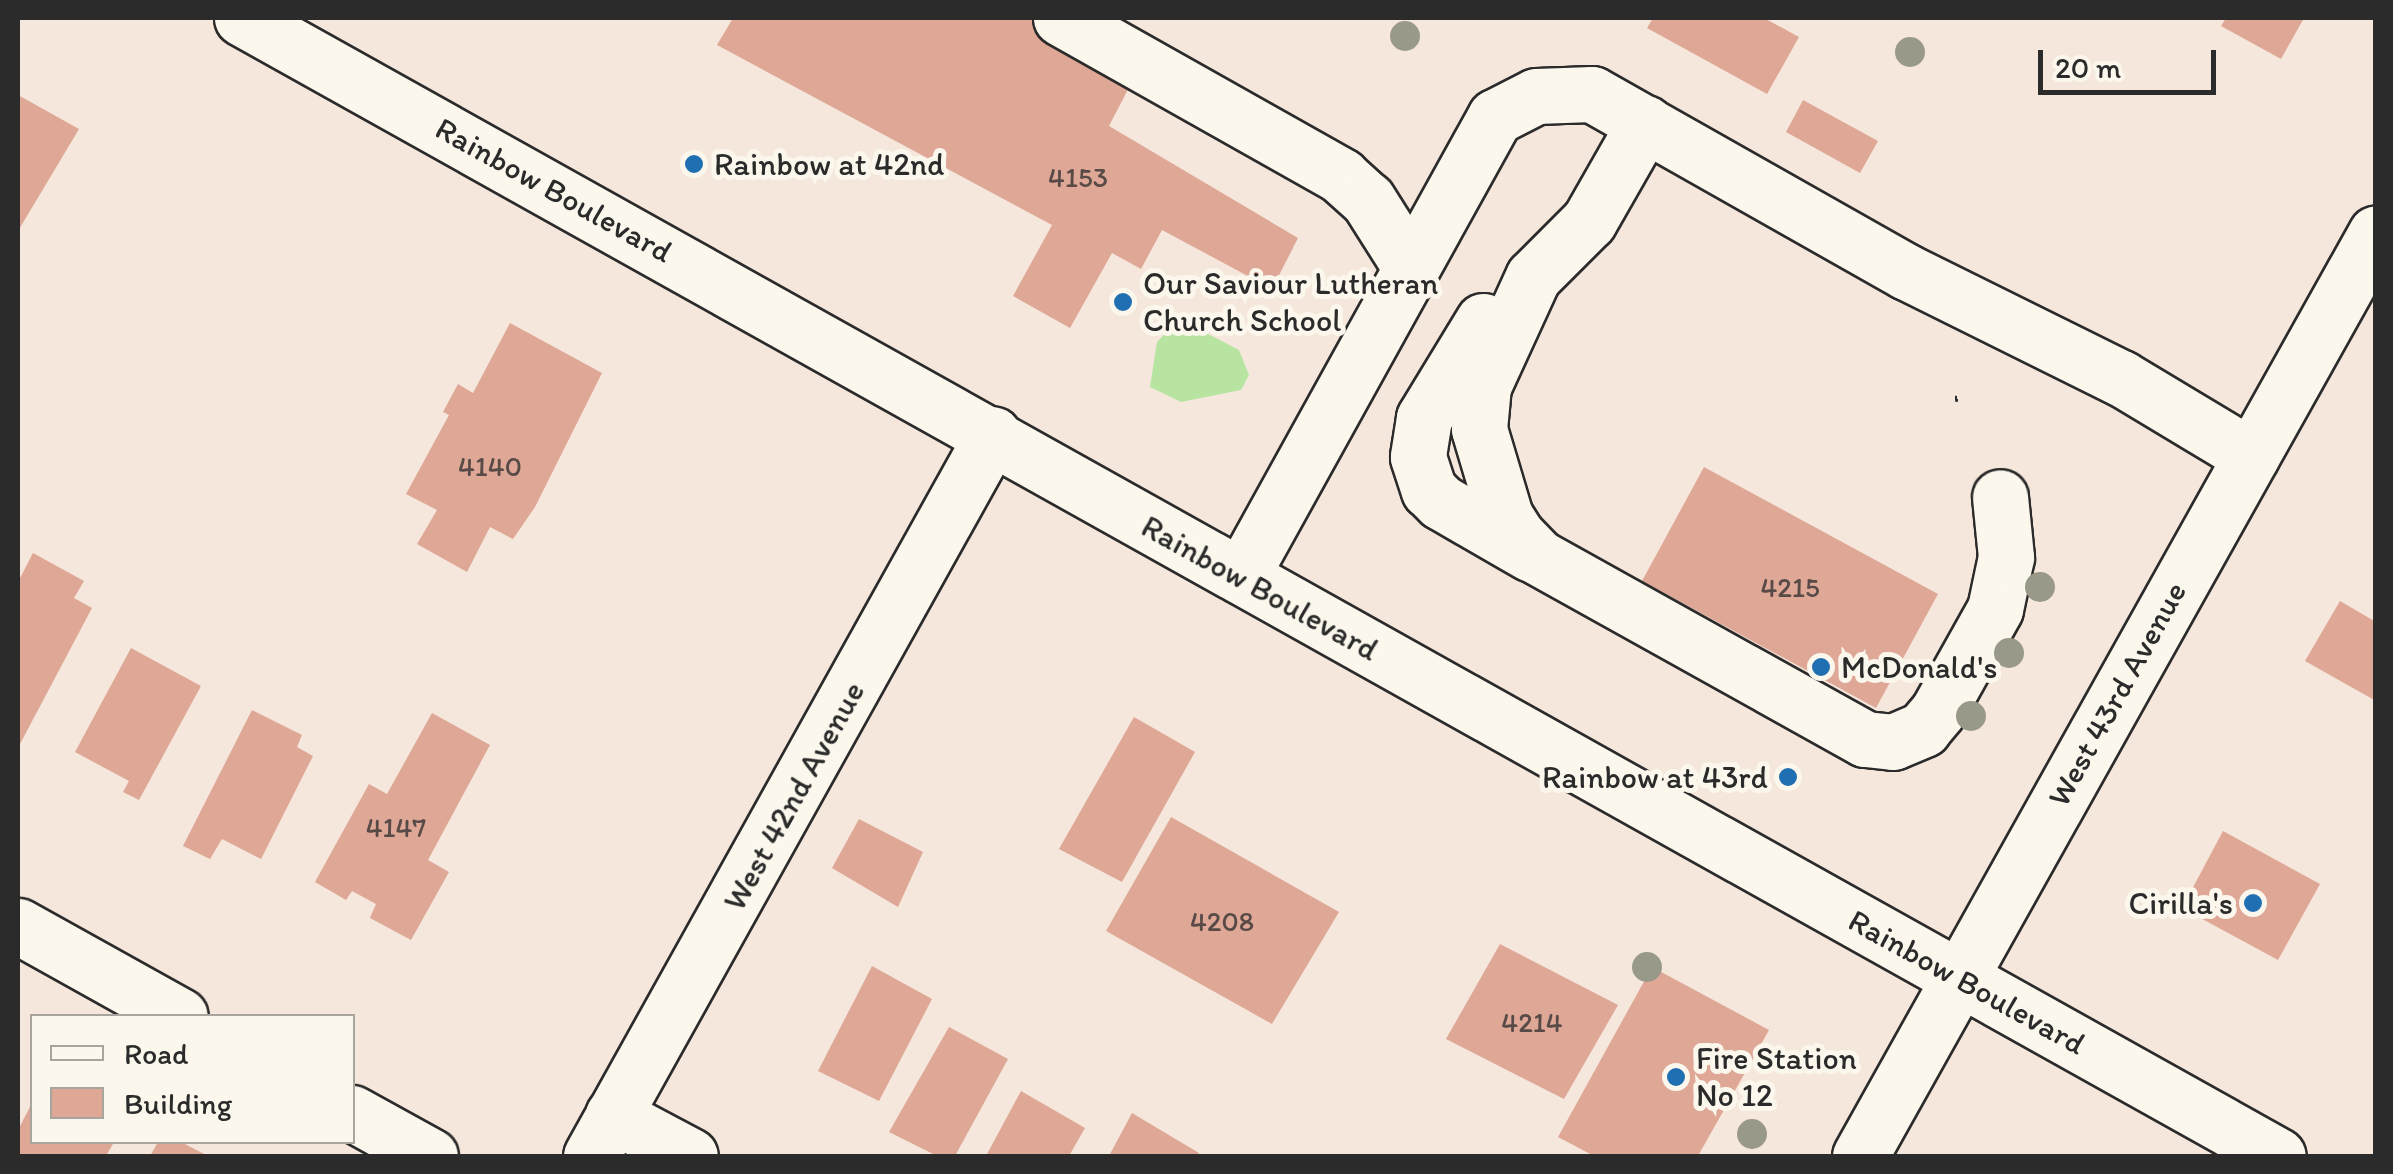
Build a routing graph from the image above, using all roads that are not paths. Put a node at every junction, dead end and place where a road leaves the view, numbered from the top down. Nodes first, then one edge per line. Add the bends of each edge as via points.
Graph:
1 (1061, 18) edge
2 (253, 20) edge
3 (1645, 124) junction
4 (2376, 233) edge
5 (1411, 268) junction
6 (993, 434) junction
7 (2251, 456) junction
8 (2000, 497) dead end
9 (1241, 576) junction
10 (18, 926) edge
11 (1958, 976) junction
12 (176, 1014) edge
13 (355, 1115) edge
14 (602, 1136) edge
15 (430, 1156) edge
16 (690, 1156) edge
17 (1860, 1156) edge
18 (2278, 1156) edge

1 - 5 street via 1341,176 1368,200
2 - 6 street, Rainbow Boulevard
3 - 5 street via 1592,94 1536,96 1494,117
3 - 7 street via 1906,272 2121,378
3 - 8 street via 1589,221 1533,277 1478,410 1505,516 1538,557 1865,739 1893,742 1923,729 1938,711 1995,610 2006,557
4 - 7 street, West 43rd Avenue
5 - 9 street
6 - 9 street, Rainbow Boulevard
6 - 14 street, West 42nd Avenue
7 - 11 street, West 43rd Avenue
9 - 11 street, Rainbow Boulevard
10 - 12 street
11 - 17 street, West 43rd Avenue
11 - 18 street, Rainbow Boulevard
13 - 15 street
14 - 16 street

